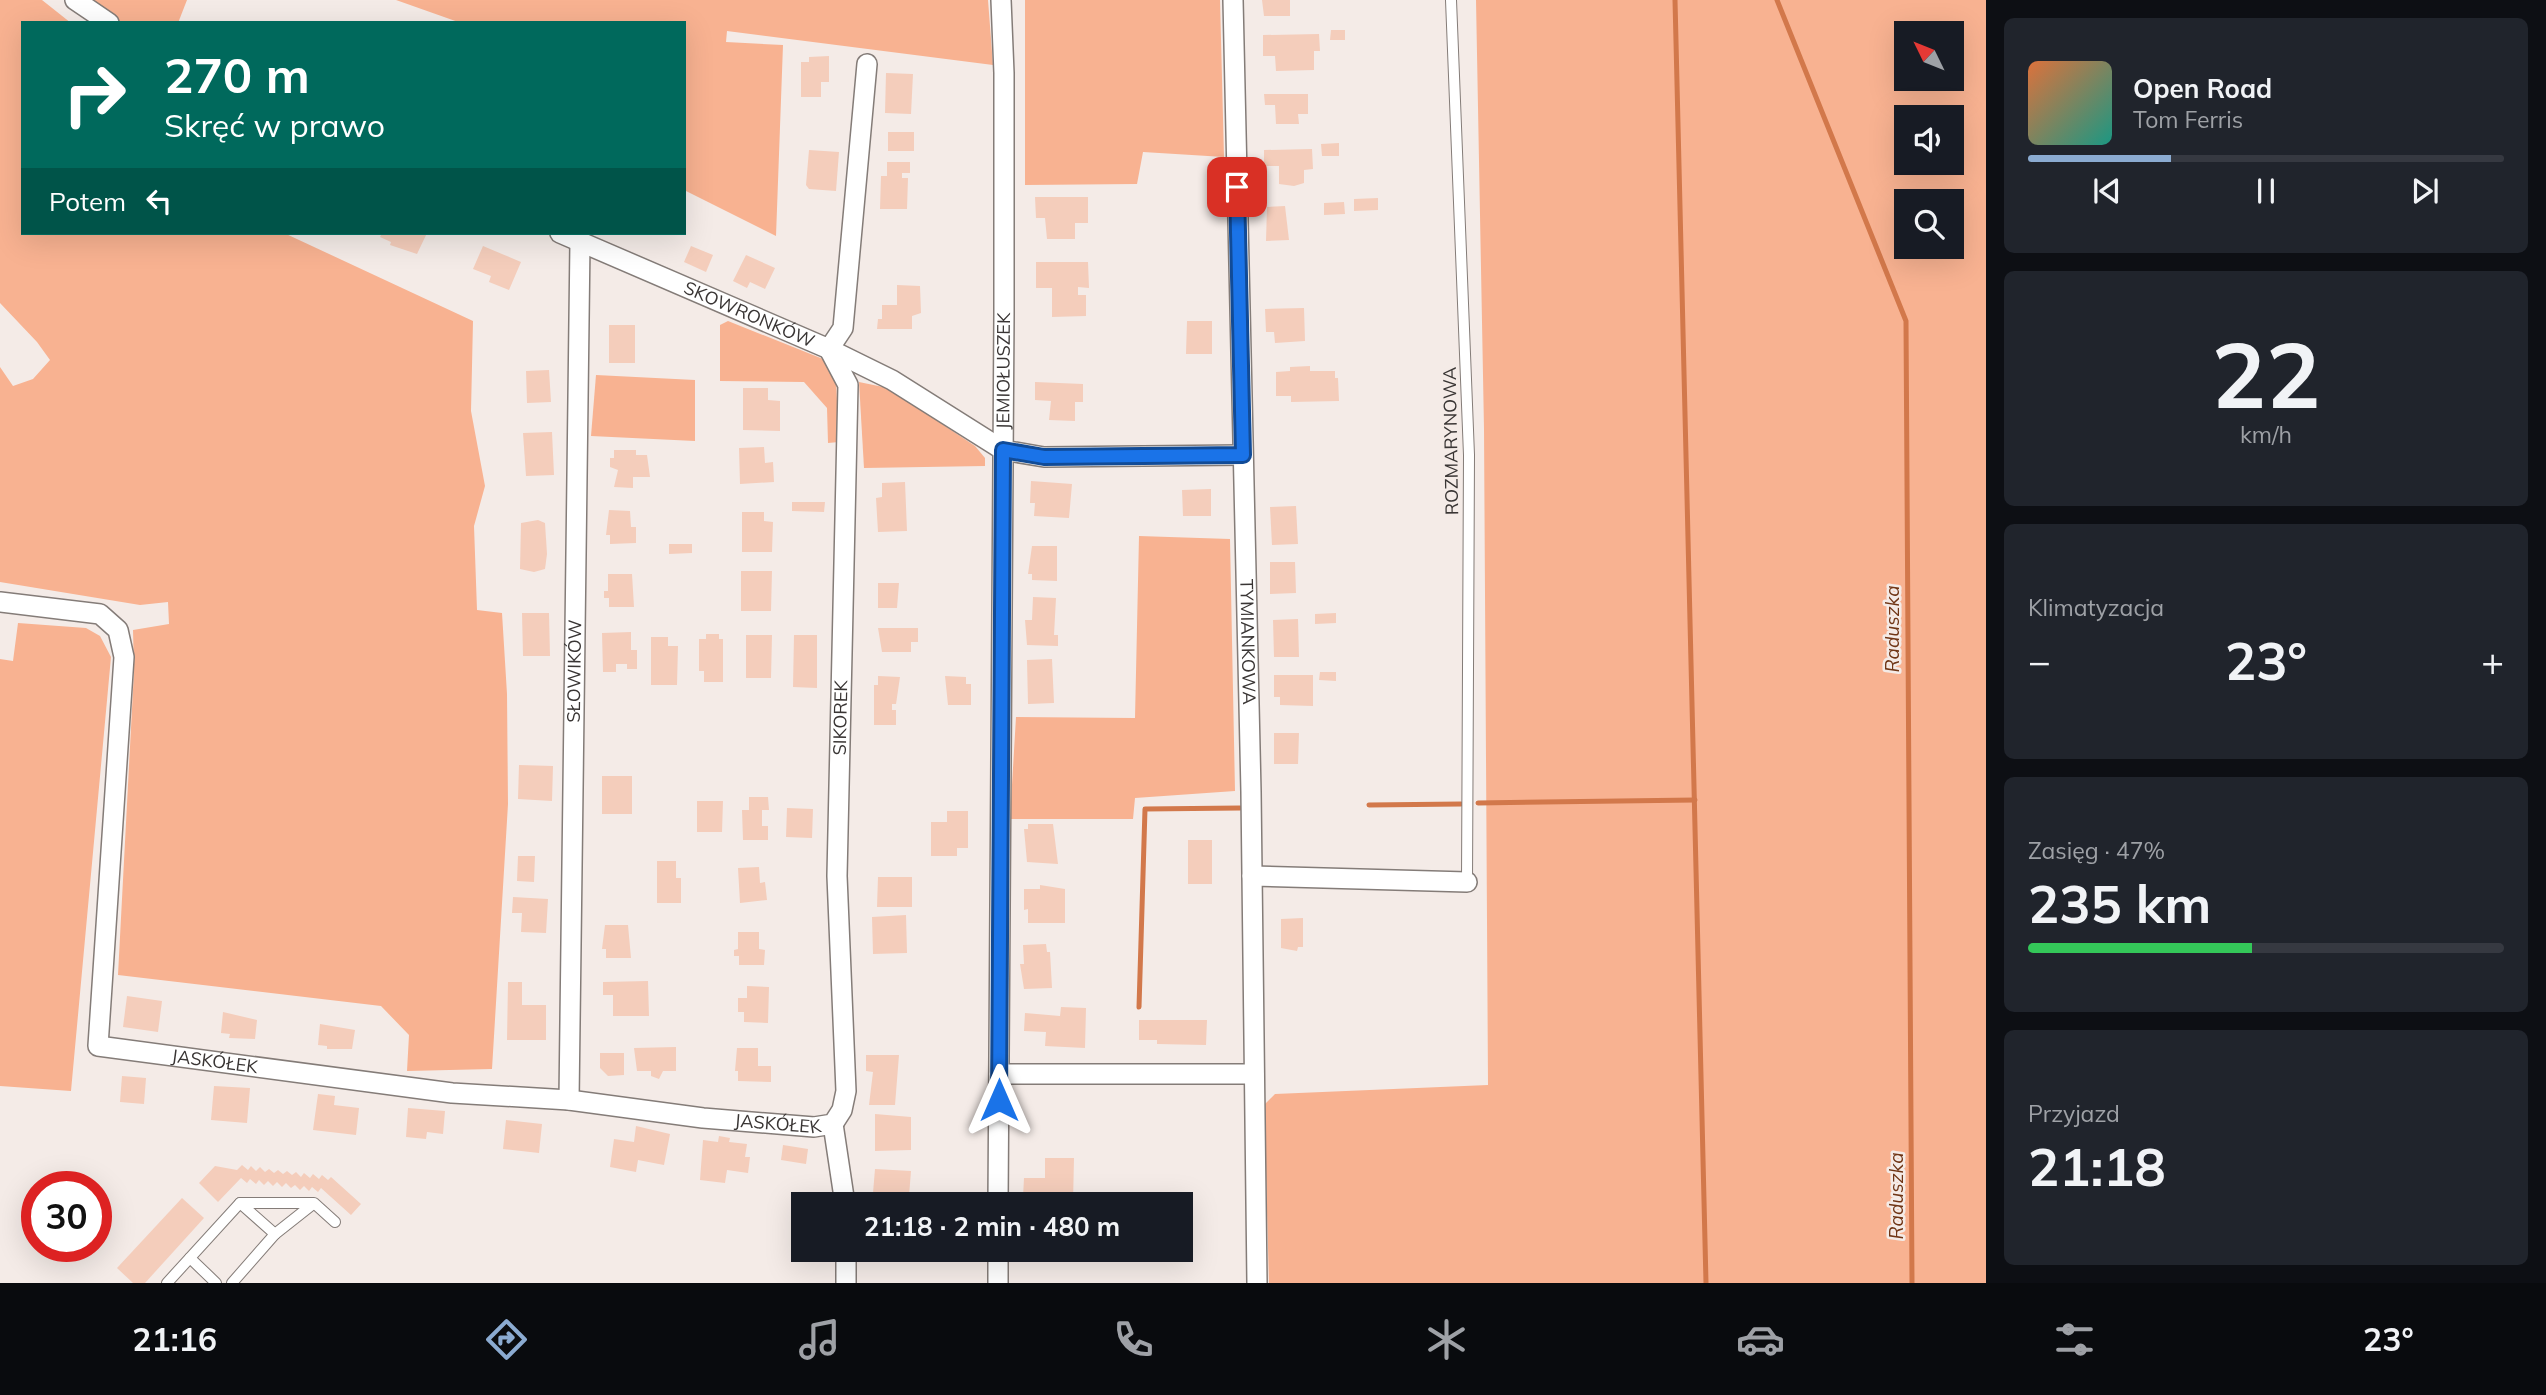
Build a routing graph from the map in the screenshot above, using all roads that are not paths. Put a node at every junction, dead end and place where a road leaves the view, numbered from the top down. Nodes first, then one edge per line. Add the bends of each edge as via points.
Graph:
1 (75, 0) edge
2 (1001, 0) edge
3 (1233, 0) edge
4 (1451, 0) edge
5 (106, 21) edge
6 (867, 64) dead end
7 (564, 235) edge
8 (580, 242) junction
9 (829, 349) junction
10 (1003, 450) junction
11 (1243, 455) junction
12 (0, 602) edge
13 (1252, 876) junction
14 (1467, 882) joint
15 (999, 1074) junction
16 (1254, 1074) junction
17 (846, 1091) joint
18 (569, 1100) junction
19 (833, 1124) junction
20 (843, 1192) edge
21 (998, 1192) edge
22 (240, 1203) junction
23 (314, 1203) junction
24 (335, 1222) dead end
25 (275, 1234) junction
26 (190, 1258) junction
27 (846, 1262) edge
28 (998, 1262) edge
29 (167, 1283) edge
30 (216, 1283) edge
31 (232, 1283) edge
32 (846, 1283) edge
33 (998, 1283) edge
34 (1257, 1283) edge

1 - 5 street
2 - 10 street, JEMIOŁUSZEK
3 - 11 street, TYMIANKOWA
4 - 14 lane, ROZMARYNOWA via 1469,455
6 - 9 street, SKOWRONKÓW via 843,328
7 - 8 street, SKOWRONKÓW
8 - 9 street, SKOWRONKÓW
8 - 18 street, SŁOWIKÓW
9 - 10 street via 892,380
9 - 17 street, SIKOREK via 848,385 837,876
10 - 11 street via 1044,457
10 - 15 street, JEMIOŁUSZEK
11 - 13 street, TYMIANKOWA
12 - 18 street, JASKÓŁEK via 100,614 118,630 124,657 98,1046 452,1093
13 - 14 street
13 - 16 street, TYMIANKOWA
15 - 16 street
15 - 21 street, JEMIOŁUSZEK
16 - 34 street, TYMIANKOWA
17 - 19 street, JASKÓŁEK
18 - 19 street, JASKÓŁEK via 703,1118 814,1127
19 - 20 street
22 - 23 lane
22 - 25 lane
22 - 26 lane
23 - 24 lane
23 - 25 lane
25 - 31 lane
26 - 29 lane
26 - 30 lane
27 - 32 street
28 - 33 street

